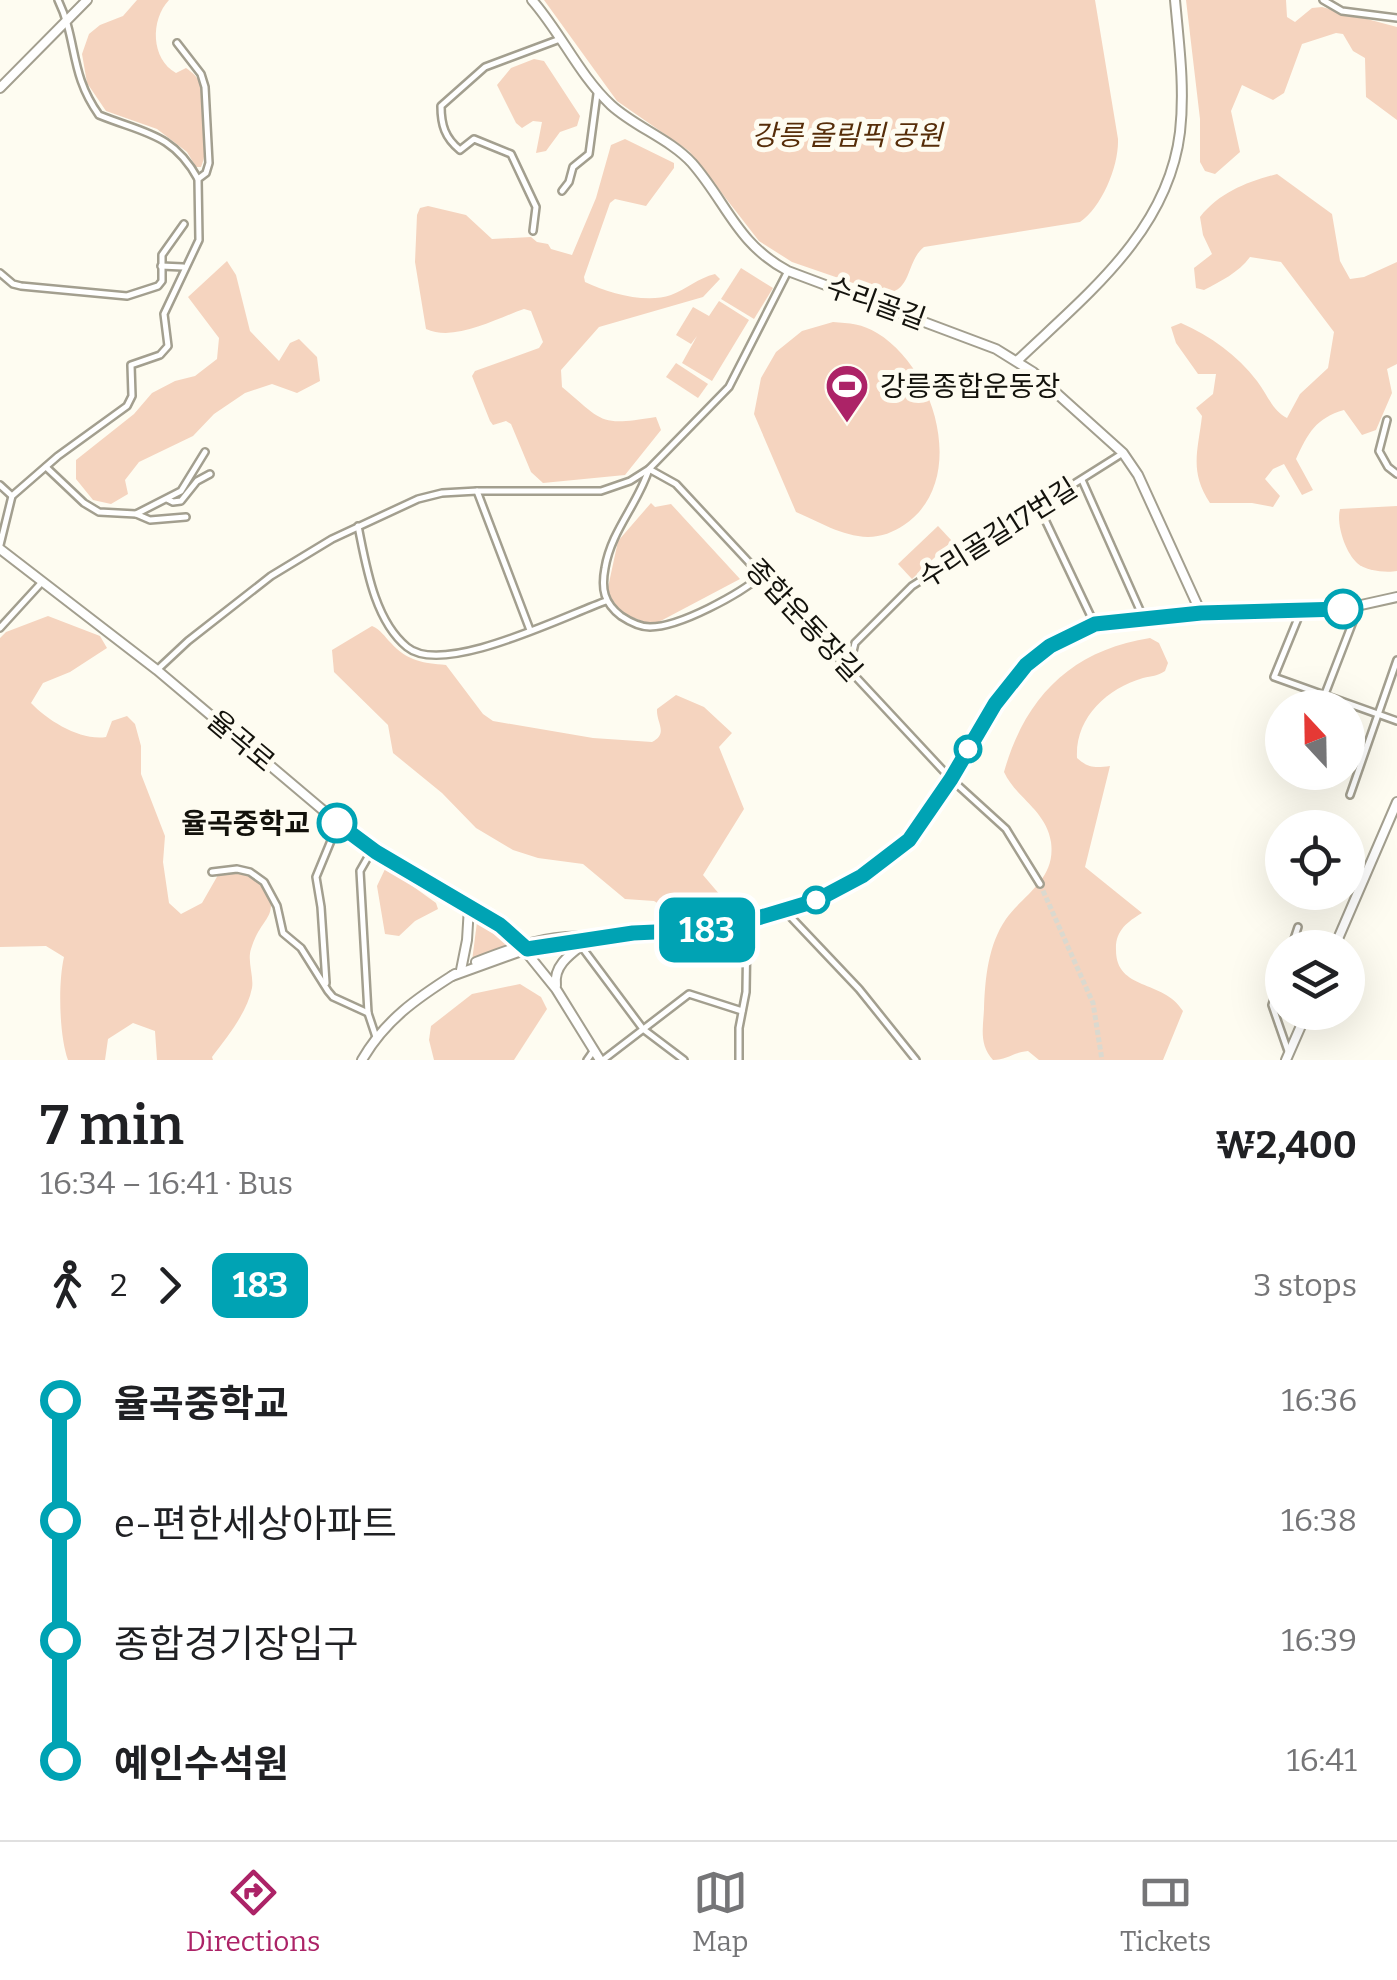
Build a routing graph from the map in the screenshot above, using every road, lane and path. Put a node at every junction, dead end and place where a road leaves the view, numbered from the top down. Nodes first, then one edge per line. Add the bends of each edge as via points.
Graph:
1 (58, 0) edge
2 (87, 0) edge
3 (532, 0) edge
4 (1175, 0) edge
5 (1323, 0) edge
6 (1397, 18) edge
7 (66, 20) junction
8 (560, 39) junction
9 (176, 42) dead end
10 (0, 88) edge
11 (598, 91) junction
12 (198, 179) junction
13 (562, 190) dead end
14 (184, 224) dead end
15 (534, 231) dead end
16 (162, 266) junction
17 (185, 266) junction
18 (788, 270) junction
19 (0, 273) edge
20 (1018, 360) junction
21 (1388, 420) dead end
22 (205, 452) dead end
23 (1124, 453) junction
24 (46, 467) junction
25 (650, 469) junction
26 (1396, 472) edge
27 (210, 474) dead end
28 (1082, 480) junction
29 (0, 485) edge
30 (476, 491) junction
31 (12, 496) junction
32 (167, 499) junction
33 (1039, 507) junction
34 (136, 514) junction
35 (186, 518) dead end
36 (358, 526) junction
37 (0, 547) edge
38 (762, 575) junction
39 (42, 582) junction
40 (1397, 596) edge
41 (606, 601) junction
42 (1359, 606) junction
43 (1300, 612) junction
44 (1201, 613) junction
45 (1143, 617) junction
46 (1095, 624) junction
47 (0, 628) edge
48 (530, 630) junction
49 (1397, 660) edge
50 (849, 669) junction
51 (155, 673) junction
52 (1314, 690) edge
53 (1327, 690) edge
54 (1365, 707) edge
55 (1377, 711) junction
56 (1397, 720) edge
57 (951, 779) junction
58 (1350, 795) dead end
59 (1397, 802) edge
60 (335, 831) dead end
61 (368, 858) dead end
62 (212, 872) dead end
63 (1040, 884) tunnel mouth
64 (469, 907) junction
65 (785, 910) junction
66 (748, 923) junction
67 (1298, 926) dead end
68 (1297, 930) edge
69 (1342, 930) edge
70 (510, 932) junction
71 (570, 936) junction
72 (594, 938) junction
73 (581, 946) junction
74 (525, 947) junction
75 (507, 957) junction
76 (539, 966) junction
77 (456, 973) junction
78 (326, 986) junction
79 (556, 989) junction
80 (742, 1011) junction
81 (368, 1013) junction
82 (643, 1028) junction
83 (1280, 1030) edge
84 (1299, 1030) edge
85 (376, 1037) junction
86 (594, 1050) junction
87 (1288, 1057) edge
88 (362, 1060) edge
89 (587, 1060) edge
90 (602, 1060) edge
91 (684, 1060) edge
92 (739, 1060) edge
93 (916, 1060) edge

1 - 7 street
2 - 7 street
3 - 8 street, 수리골길
4 - 20 street via 1182,99 1168,182 1116,266
5 - 6 street via 1342,11
7 - 10 street
7 - 12 street via 77,74 99,115 172,144
8 - 11 street, 수리골길
8 - 15 street via 485,67 442,106 441,124 460,150 474,139 511,154 536,207
9 - 12 street via 206,86 209,163
11 - 13 street via 589,154 573,166
11 - 18 street, 수리골길 via 684,155 740,233
12 - 17 street via 199,240
14 - 16 street via 162,255
16 - 17 street
16 - 19 street via 158,286 127,296 22,286
17 - 24 street via 164,314 168,346 131,365 131,401
18 - 20 street, 수리골길
18 - 25 street via 729,386
20 - 23 street, 수리골길
21 - 26 street via 1379,451
22 - 32 street via 182,491
23 - 28 street, 수리골길17번길
23 - 44 street, 수리골길
24 - 31 street
24 - 34 street via 99,512
25 - 30 street via 601,492
25 - 38 street, 종합운동장길 via 676,484
25 - 41 street via 608,556
27 - 32 street via 181,501
28 - 33 street, 수리골길17번길
28 - 45 street
29 - 31 street
30 - 36 street via 418,500
30 - 48 street
31 - 37 street
32 - 34 street
33 - 46 street
33 - 50 street, 수리골길17번길 via 912,586 855,643
34 - 35 street
36 - 48 street via 376,598 395,634 417,654 450,657
36 - 51 street via 271,576
37 - 39 street, 율곡로
38 - 41 street via 690,616 655,627 635,624
38 - 50 street, 종합운동장길
39 - 47 street
39 - 51 street, 율곡로
40 - 42 street
41 - 48 street
42 - 43 street
42 - 53 street
43 - 44 street
43 - 52 street via 1274,676
44 - 45 street
45 - 46 street
46 - 57 street via 1026,665
49 - 55 street
50 - 57 street, 종합운동장길
51 - 64 street, 율곡로 via 354,837
54 - 55 street
55 - 56 street
55 - 58 street
57 - 63 street, 종합운동장길 via 1006,829
57 - 65 street via 909,840 862,876
59 - 69 street
60 - 78 street via 316,877
61 - 81 street via 360,870
62 - 78 street via 237,869 264,882 283,933
64 - 70 street, 율곡로
64 - 77 street via 468,940
65 - 66 street
65 - 93 street
66 - 72 street
66 - 80 street
67 - 68 street
70 - 71 street
70 - 74 street, 율곡로
71 - 72 street
71 - 74 street
72 - 73 street
72 - 74 street
73 - 79 street via 554,976
73 - 82 street
74 - 75 street
74 - 76 street, 율곡로
74 - 77 street
75 - 76 street
75 - 77 street
76 - 79 street, 율곡로
77 - 85 street via 399,1012
78 - 81 street via 333,998
79 - 86 street, 율곡로
80 - 82 street via 689,994
80 - 92 street
81 - 85 street
82 - 90 street
82 - 91 street
83 - 87 street
84 - 87 street
85 - 88 street
86 - 89 street
86 - 90 street, 율곡로

